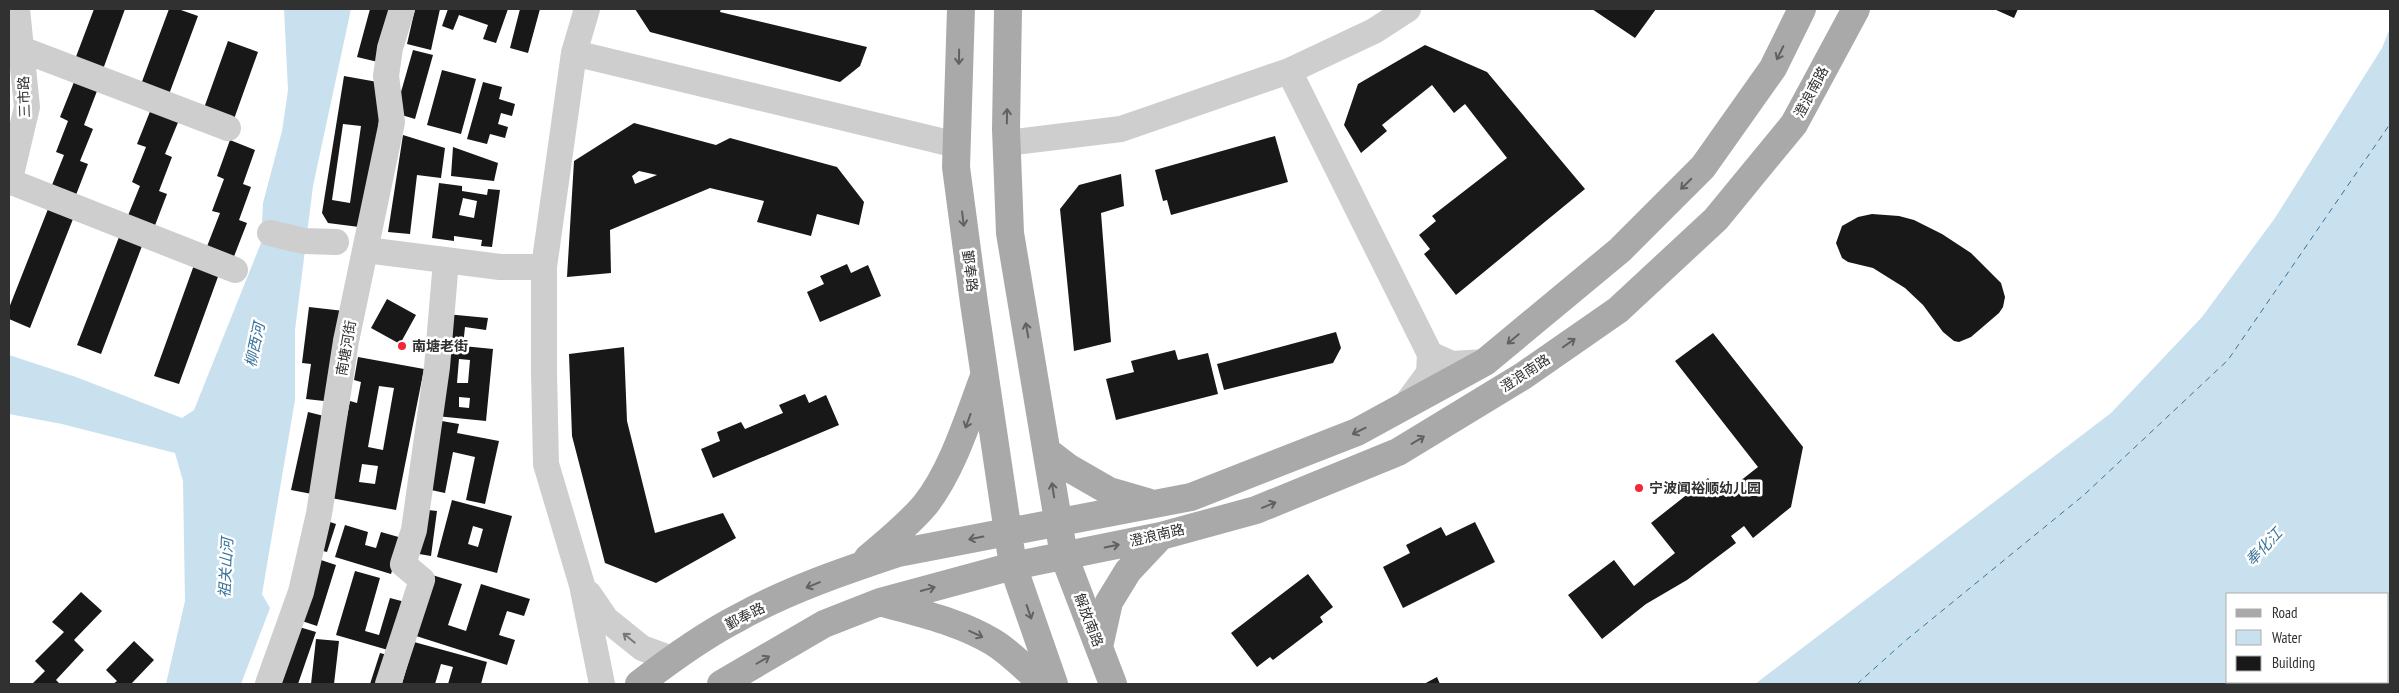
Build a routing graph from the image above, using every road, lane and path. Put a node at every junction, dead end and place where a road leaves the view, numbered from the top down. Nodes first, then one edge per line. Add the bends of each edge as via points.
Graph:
1 (17, 9) edge
2 (402, 9) edge
3 (587, 9) edge
4 (961, 9) edge
5 (1008, 9) edge
6 (1408, 9) edge
7 (1802, 9) edge
8 (1856, 9) edge
9 (21, 49) junction
10 (574, 53) junction
11 (1289, 71) junction
12 (228, 128) dead end
13 (1007, 143) junction
14 (957, 145) junction
15 (9, 182) edge
16 (270, 233) dead end
17 (336, 242) dead end
18 (366, 250) junction
19 (446, 261) junction
20 (544, 267) junction
21 (235, 270) dead end
22 (1430, 354) junction
23 (1485, 362) junction
24 (985, 375) junction
25 (1404, 406) junction
26 (1047, 450) junction
27 (1154, 504) junction
28 (1058, 521) junction
29 (1008, 532) junction
30 (1161, 536) junction
31 (1064, 556) junction
32 (1013, 566) junction
33 (858, 567) junction
34 (582, 585) junction
35 (880, 602) junction
36 (1099, 647) junction
37 (672, 659) junction
38 (268, 684) edge
39 (388, 684) edge
40 (602, 684) edge
41 (639, 684) edge
42 (721, 684) edge
43 (1043, 684) edge
44 (1054, 684) edge
45 (1113, 684) edge

1 - 9 street, 三市路
2 - 18 street, 南塘河街 via 390,48 386,76 392,122
3 - 10 street
4 -> 14 main road, 鄞奉路
13 -> 5 main road
6 - 11 street via 1374,31
7 -> 23 main road via 1773,68 1703,167 1620,250
30 -> 8 main road, 澄浪南路 via 1256,510 1398,452 1523,376 1618,310 1716,219 1794,124
9 - 12 street
9 - 15 street, 三市路 via 27,107
10 - 14 street
10 - 20 street
11 - 13 street via 1121,129
11 - 22 street
26 -> 13 main road via 1010,232
14 -> 24 main road, 鄞奉路 via 956,168
15 - 21 street
16 - 17 street via 304,241
18 - 19 street
18 - 38 street, 南塘河街 via 346,341 319,514 301,592
19 - 20 street via 500,267
19 - 39 street via 436,377 414,530 403,564 422,580
20 - 34 street via 546,464
22 - 23 street via 1452,364
22 - 25 street via 1430,373
23 - 25 main road
24 - 29 main road, 鄞奉路
24 -> 33 main road via 958,448 926,503 904,528
25 -> 27 main road via 1357,432 1190,497
26 - 27 main road via 1069,468 1110,491
28 -> 26 main road
27 - 28 main road
28 - 29 main road, 鄞奉路
28 - 31 main road
29 - 32 main road, 鄞奉路
29 -> 33 main road, 鄞奉路 via 898,553
31 -> 30 main road, 澄浪南路
30 - 36 main road via 1128,571 1109,602
31 - 32 main road
31 - 36 main road, 解放南路
35 -> 32 main road
32 -> 44 main road, 鄞奉路
33 -> 37 main road, 鄞奉路 via 738,617
37 -> 34 street via 642,648 623,633 606,619
34 - 40 street
42 -> 35 main road via 824,624
35 -> 43 main road via 950,622 993,642
36 - 45 main road, 解放南路
37 - 41 main road, 鄞奉路

